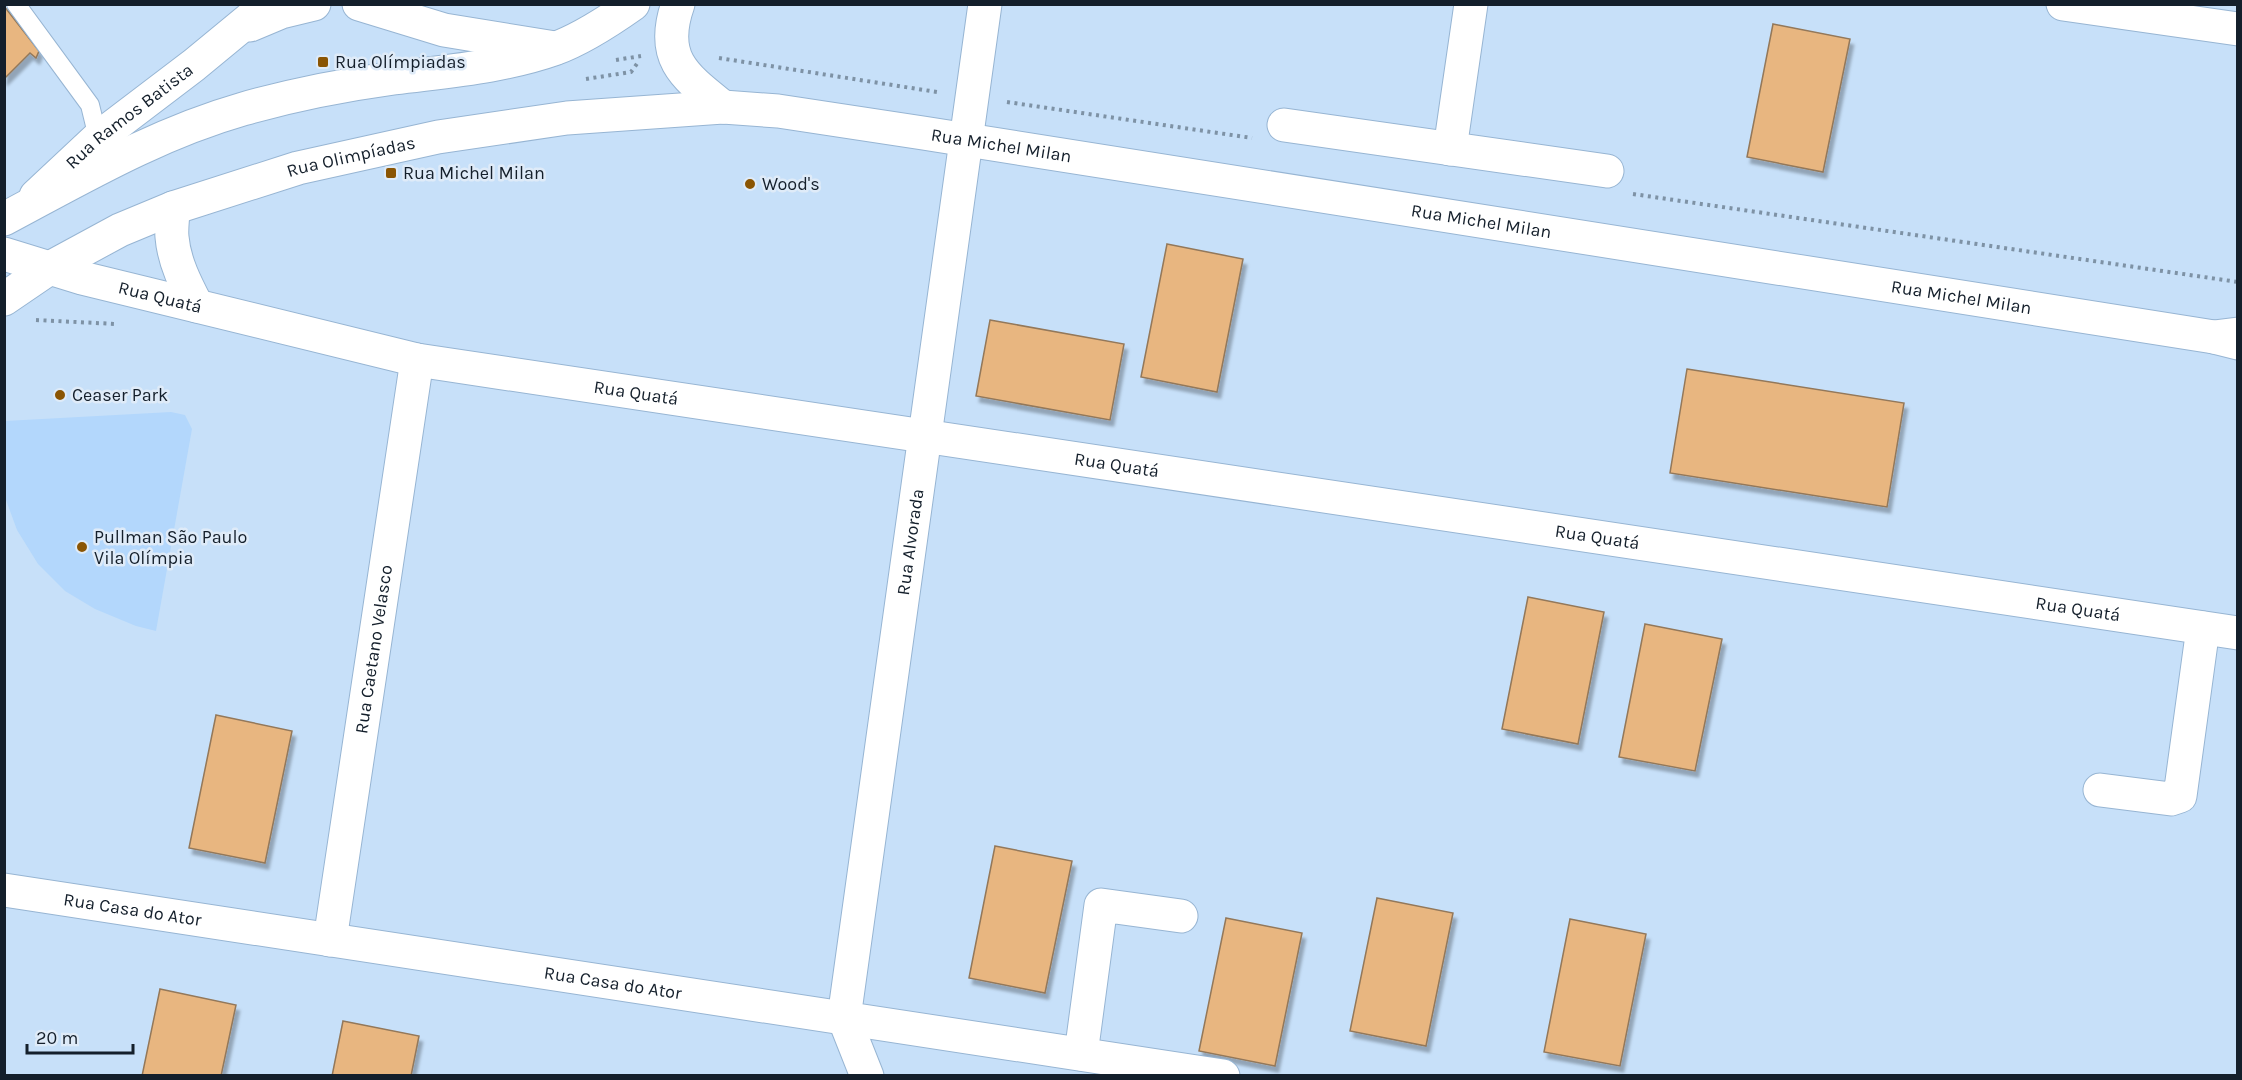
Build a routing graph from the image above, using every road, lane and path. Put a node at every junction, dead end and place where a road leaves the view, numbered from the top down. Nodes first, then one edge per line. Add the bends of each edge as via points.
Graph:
1 (16, 4) edge
2 (268, 4) edge
3 (314, 4) edge
4 (359, 4) edge
5 (633, 4) edge
6 (678, 4) edge
7 (985, 4) edge
8 (1471, 4) edge
9 (2063, 4) edge
10 (2238, 29) edge
11 (239, 30) junction
12 (555, 48) junction
13 (723, 107) junction
14 (1284, 125) dead end
15 (98, 138) junction
16 (967, 141) junction
17 (1450, 149) junction
18 (1607, 171) dead end
19 (173, 208) junction
20 (14, 214) edge
21 (4, 254) edge
22 (48, 269) junction
23 (197, 306) junction
24 (16, 309) edge
25 (119, 325) dead end
26 (2230, 338) edge
27 (417, 360) junction
28 (925, 436) junction
29 (2203, 628) junction
30 (2238, 633) edge
31 (2100, 790) dead end
32 (4, 890) edge
33 (1181, 916) dead end
34 (330, 940) junction
35 (844, 1018) junction
36 (1081, 1054) junction
37 (867, 1076) edge
38 (1223, 1076) edge

1 - 15 lane via 90,105
2 - 11 street, Rua Ramos Batista
3 - 11 street, Rua Ramos Batista via 281,12
4 - 12 street via 444,30
5 - 12 street via 609,21
6 - 13 street via 670,30 673,51 689,79
7 - 16 street, Rua Alvorada
8 - 17 street
9 - 10 street
11 - 15 street, Rua Ramos Batista
12 - 20 street via 471,68 319,90 243,109 164,136
13 - 16 street, Rua Michel Milan via 778,111
13 - 19 street, Rua Olimpíadas via 567,118 438,137 298,168
14 - 17 street
15 - 20 street, Rua Ramos Batista
16 - 26 street, Rua Michel Milan
16 - 28 street, Rua Alvorada
17 - 18 street
19 - 22 street, Rua Olimpíadas via 120,230
19 - 23 street via 172,237 177,259
21 - 22 street, Rua Quatá
22 - 23 street, Rua Quatá
22 - 24 street, Rua Olimpíadas
23 - 27 street, Rua Quatá
24 - 25 path
27 - 28 street, Rua Quatá
27 - 34 street, Rua Caetano Velasco
28 - 29 street, Rua Quatá
28 - 35 street, Rua Alvorada
29 - 30 street, Rua Quatá
29 - 31 street via 2180,796 2171,799
32 - 34 street, Rua Casa do Ator
33 - 36 street via 1101,905
34 - 35 street, Rua Casa do Ator
35 - 36 street, Rua Casa do Ator
35 - 37 street, Rua Alvorada
36 - 38 street, Rua Casa do Ator

